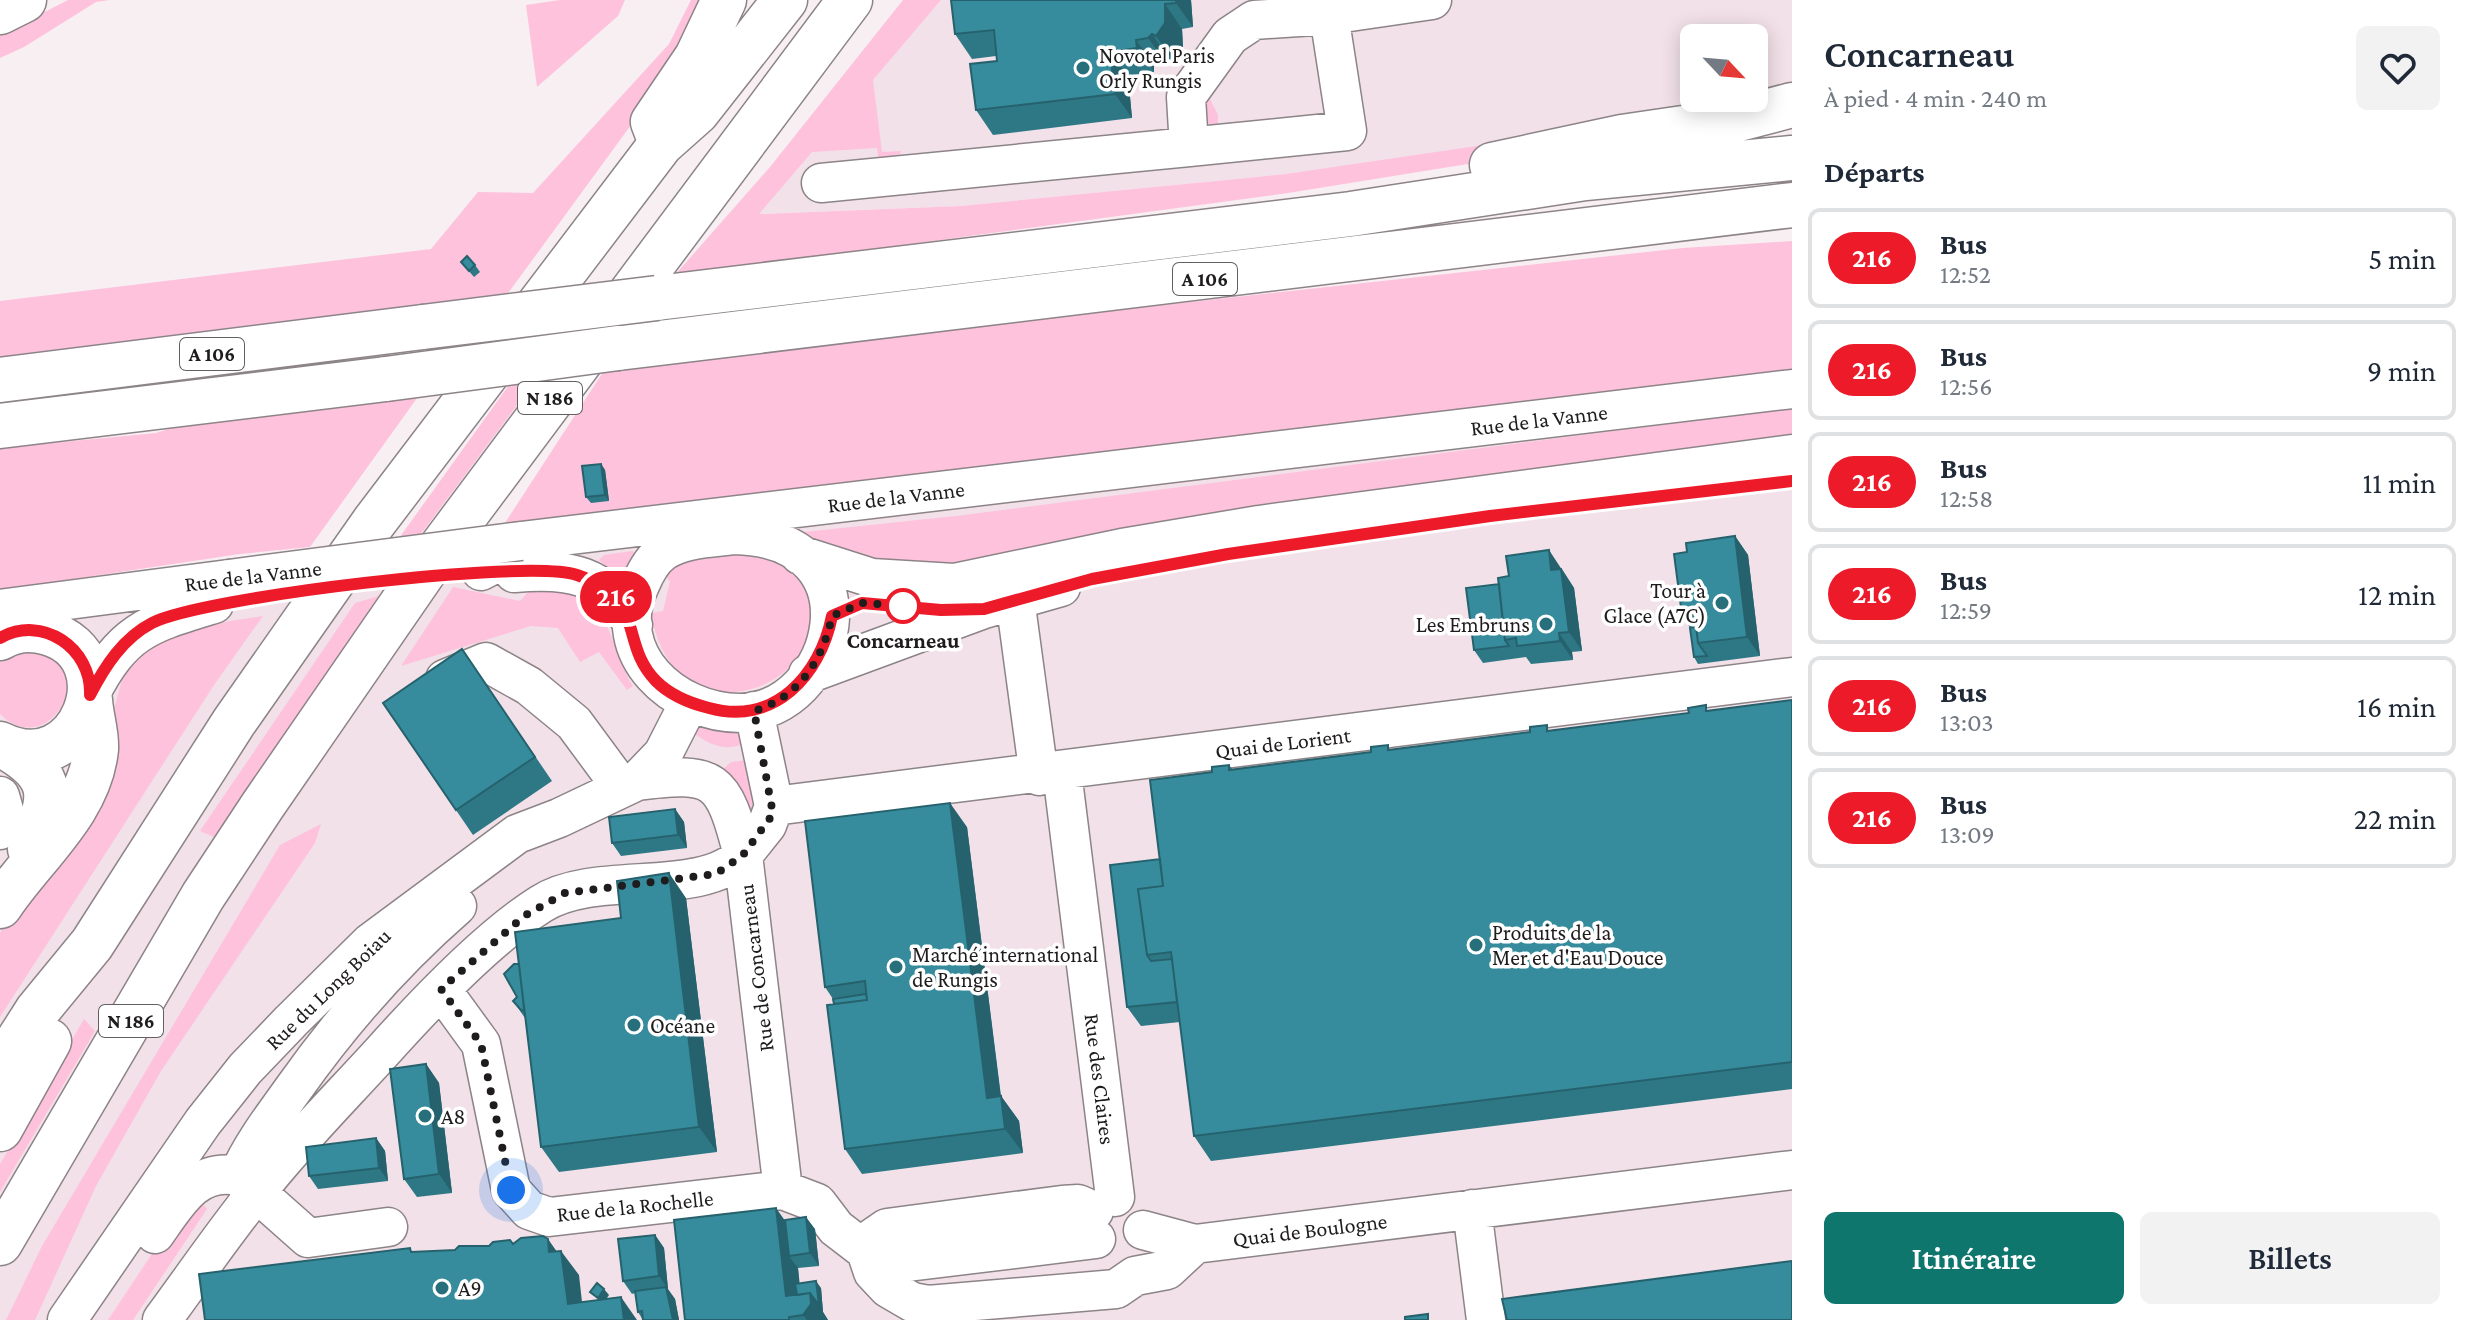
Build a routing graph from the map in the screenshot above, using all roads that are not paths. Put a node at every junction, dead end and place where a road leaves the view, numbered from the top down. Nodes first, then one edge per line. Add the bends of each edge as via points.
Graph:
1 (24, 0) edge
2 (724, 0) edge
3 (785, 0) edge
4 (850, 0) edge
5 (1432, 0) edge
6 (1255, 9) edge
7 (0, 12) edge
8 (1329, 15) junction
9 (1792, 105) edge
10 (661, 144) junction
11 (1189, 147) junction
12 (1792, 158) edge
13 (821, 183) dead end
14 (1792, 205) edge
15 (1351, 214) junction
16 (0, 380) edge
17 (1792, 389) edge
18 (0, 426) edge
19 (1792, 454) edge
20 (1792, 481) edge
21 (1021, 496) dead end
22 (735, 535) junction
23 (686, 542) junction
24 (800, 555) junction
25 (481, 571) junction
26 (221, 592) junction
27 (1000, 604) junction
28 (832, 616) junction
29 (633, 625) junction
30 (6, 629) edge
31 (808, 674) junction
32 (1792, 677) edge
33 (445, 679) edge
34 (90, 698) junction
35 (689, 703) junction
36 (754, 711) junction
37 (5, 746) edge
38 (1050, 774) junction
39 (629, 784) junction
40 (0, 796) edge
41 (774, 806) junction
42 (559, 818) junction
43 (0, 830) edge
44 (743, 855) junction
45 (8, 894) edge
46 (92, 944) junction
47 (441, 989) junction
48 (0, 1069) edge
49 (0, 1129) edge
50 (1792, 1170) edge
51 (247, 1184) junction
52 (783, 1190) junction
53 (1472, 1209) junction
54 (1102, 1215) junction
55 (388, 1227) dead end
56 (1195, 1244) junction
57 (1, 1248) edge
58 (866, 1251) junction
59 (898, 1311) edge
60 (67, 1320) edge
61 (97, 1320) edge
62 (162, 1320) edge
63 (1486, 1320) edge

1 - 7 main road
2 - 10 main road via 697,57 653,122
3 - 10 main road, N 186 via 697,112
4 - 57 main road, N 186 via 453,531 263,805 203,896
5 - 8 street
6 - 8 street
6 - 11 street via 1186,97
8 - 11 street via 1347,131
9 - 15 main road via 1379,189
10 - 46 main road, N 186 via 374,522 234,722
11 - 13 street
12 - 15 main road, A 106 via 1585,178
14 - 18 main road, A 106, bridge
15 - 16 main road, A 106, bridge
17 - 26 street, Rue de la Vanne, bridge via 521,541
19 - 24 street via 1259,525 954,583 872,578
20 - 27 street via 1536,510 1228,554 1092,579
21 - 22 street
22 - 23 street
22 - 24 street via 765,538
23 - 25 street via 509,556
23 - 29 street via 664,551 645,574 633,607
24 - 28 street via 825,585
25 - 26 street
25 - 29 street via 580,575 616,597
26 - 30 street, Rue de la Vanne
26 - 34 street via 131,637 102,671
27 - 28 street via 941,610 862,603
27 - 31 street
27 - 38 street, Rue des Claires
28 - 31 street via 823,649
29 - 35 street via 639,653 655,680
30 - 34 main road via 40,630 68,643 87,669
31 - 36 street via 783,697
32 - 38 street, Quai de Lorient
33 - 39 street via 486,662 529,686 574,723
34 - 37 main road via 85,717 61,743 27,752
34 - 45 main road via 96,747 89,778 68,819
35 - 36 street via 720,711
35 - 39 street, Rue du Long Boiau via 663,754
36 - 41 street
37 - 45 main road via 39,772 47,791 45,813
38 - 41 street, Quai de Lorient
38 - 54 street, Rue des Claires
39 - 42 street, Rue du Long Boiau
39 - 44 street via 687,775 706,780 728,805
40 - 43 street via 6,817
41 - 44 street, Rue de Concarneau via 767,825
42 - 51 street via 372,986 275,1114
42 - 60 street, Rue du Long Boiau via 517,834 459,875 370,943 291,1021 203,1122
44 - 47 street via 716,874 580,889 543,903
44 - 52 street, Rue de Concarneau
46 - 48 main road via 37,1011
46 - 49 main road, N 186 via 60,1022
47 - 51 street
47 - 52 street, Rue de la Rochelle via 481,1044 511,1190 529,1210 549,1217
50 - 53 street, Quai de Boulogne
51 - 55 street via 308,1238
51 - 61 street via 211,1174 189,1189
51 - 62 street
52 - 58 street via 817,1203 836,1228
53 - 56 street, Quai de Boulogne
53 - 63 street
54 - 56 street via 1135,1202 1144,1218 1143,1230
54 - 58 street via 908,1262
56 - 59 street via 1167,1270 1135,1276 1116,1289
58 - 59 street

